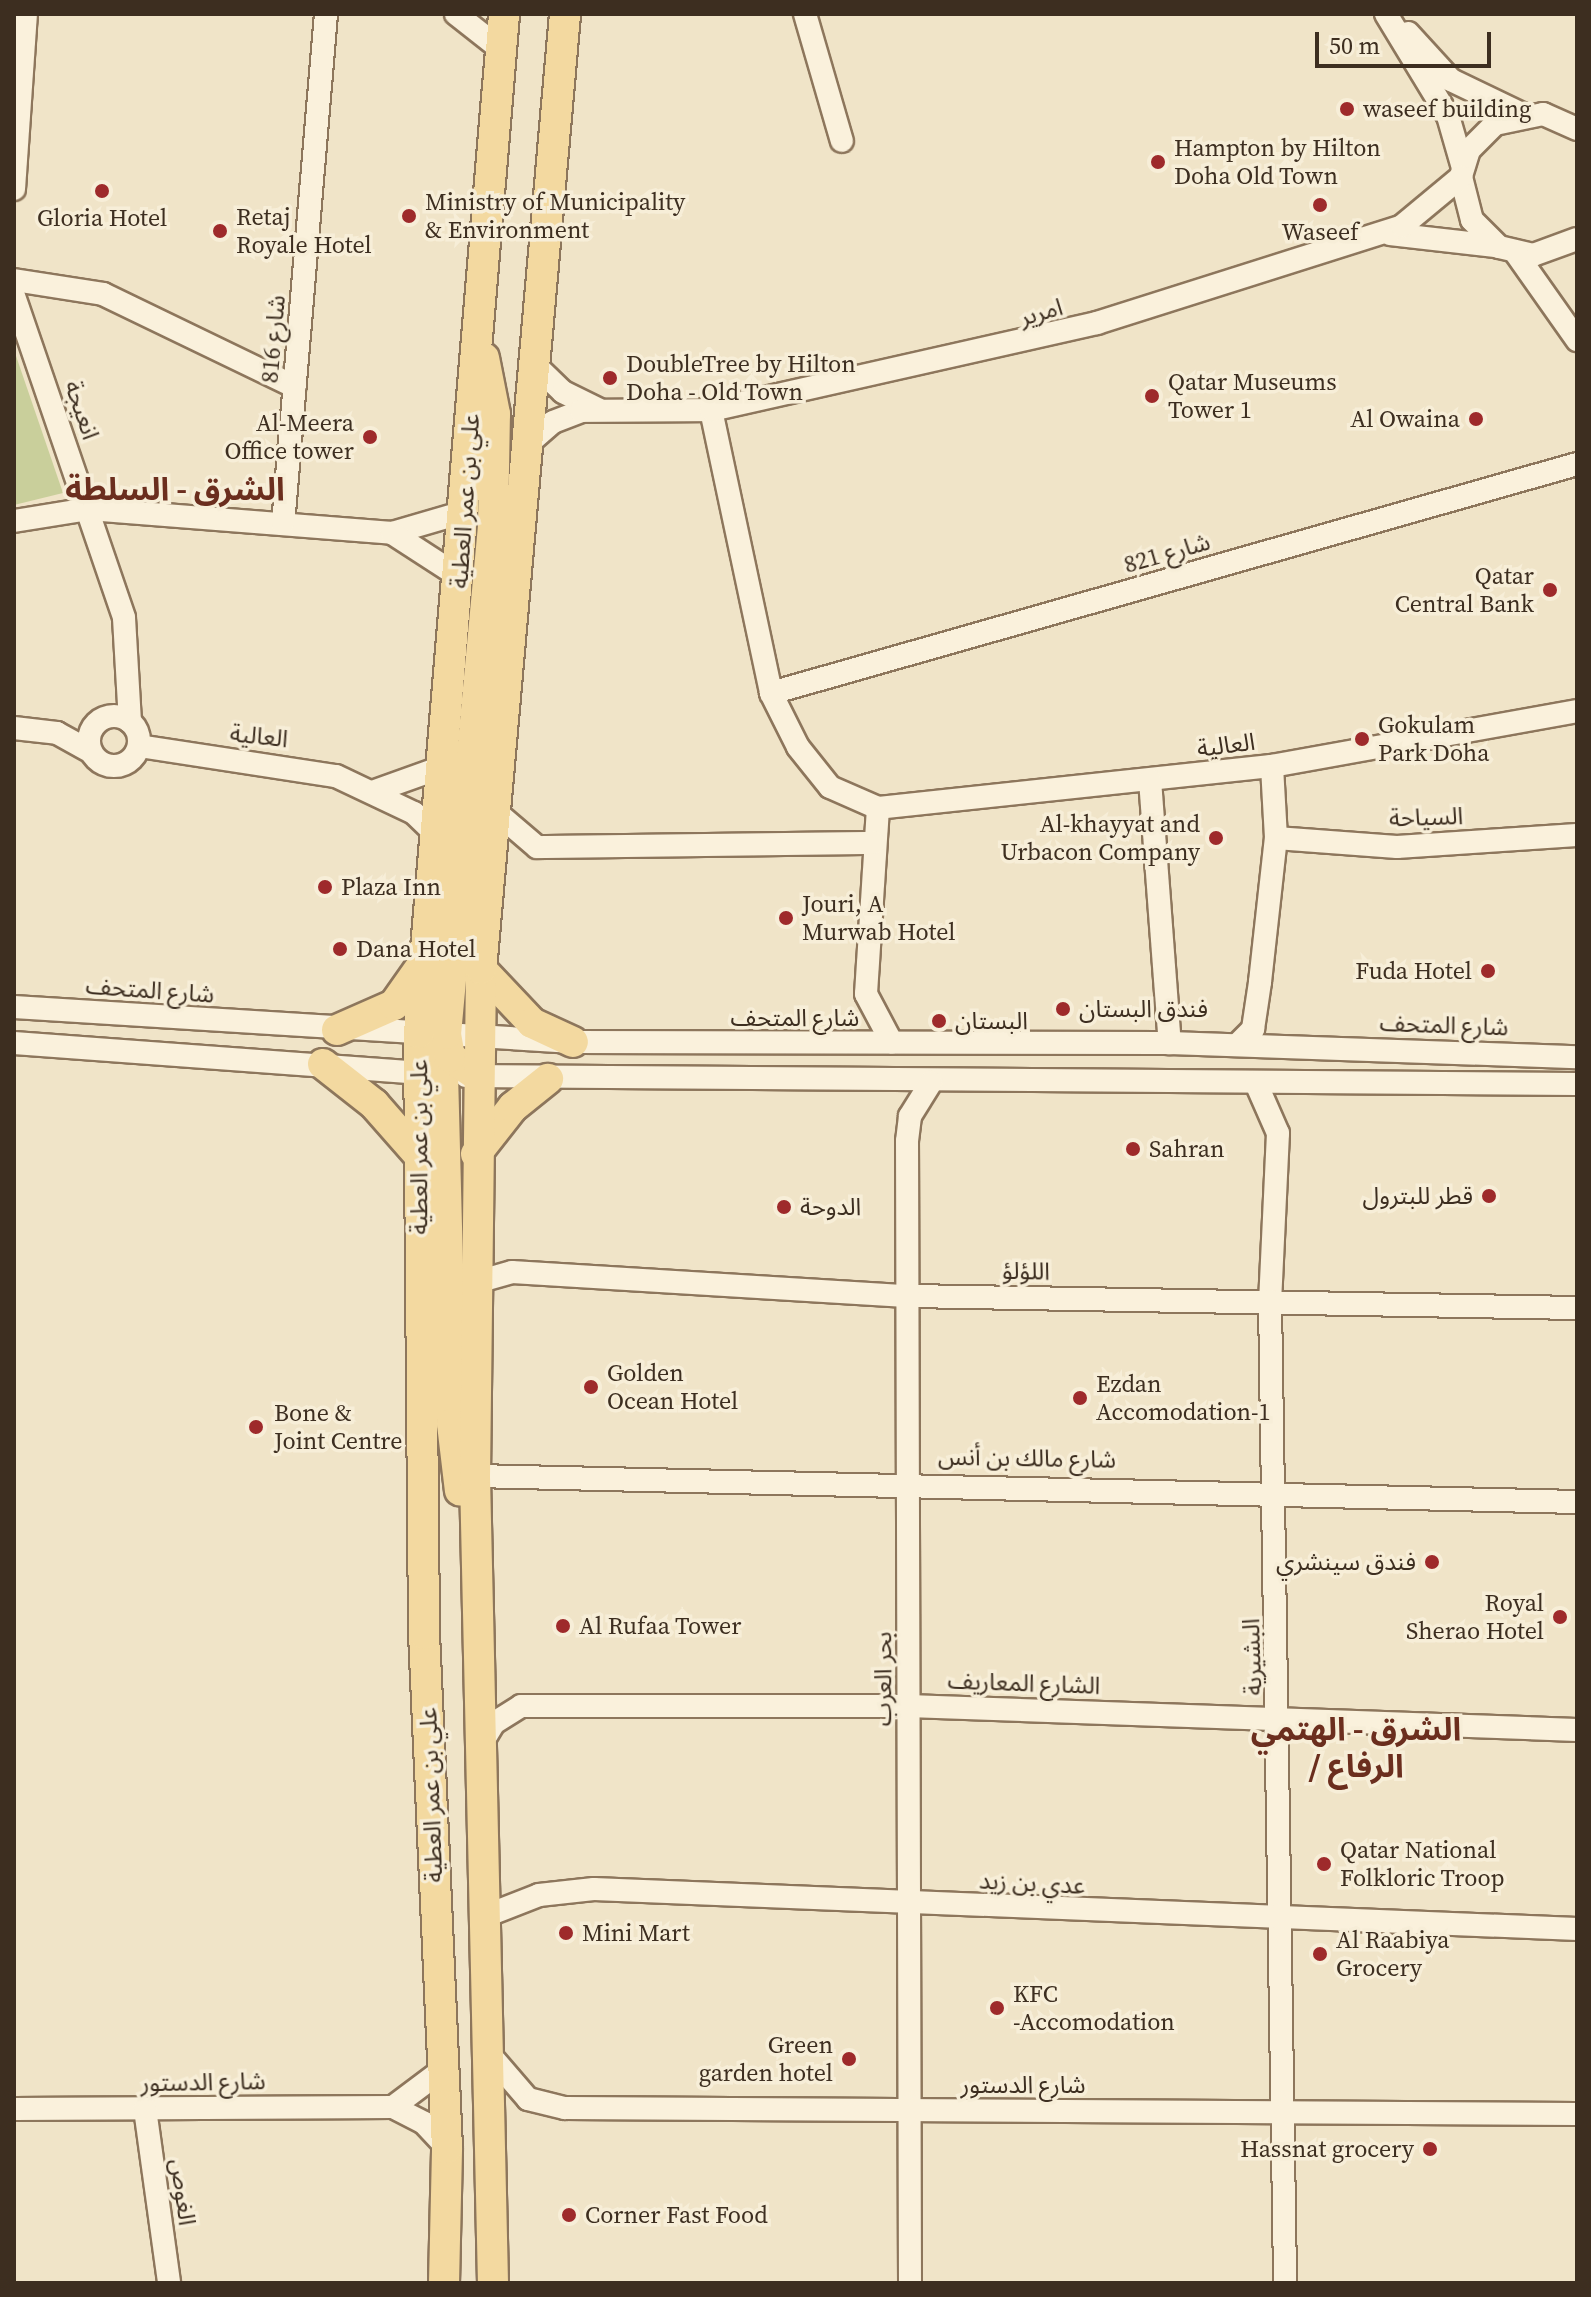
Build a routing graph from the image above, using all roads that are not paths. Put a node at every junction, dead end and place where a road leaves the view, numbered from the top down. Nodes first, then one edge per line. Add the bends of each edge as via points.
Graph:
1 (26, 14) edge
2 (326, 14) edge
3 (456, 14) edge
4 (504, 14) edge
5 (547, 14) edge
6 (565, 14) edge
7 (805, 14) edge
8 (1389, 14) edge
9 (503, 51) junction
10 (556, 87) junction
11 (1522, 114) junction
12 (1577, 129) edge
13 (842, 141) dead end
14 (1462, 172) junction
15 (14, 189) edge
16 (1377, 234) junction
17 (1577, 239) edge
18 (1507, 250) junction
19 (14, 280) edge
20 (14, 296) edge
21 (478, 338) junction
22 (1577, 340) edge
23 (536, 366) junction
24 (295, 387) junction
25 (599, 409) junction
26 (711, 410) junction
27 (530, 442) junction
28 (1577, 464) edge
29 (89, 509) junction
30 (464, 512) junction
31 (14, 521) edge
32 (283, 524) junction
33 (392, 533) junction
34 (460, 577) junction
35 (127, 682) junction
36 (771, 693) junction
37 (1577, 711) edge
38 (100, 721) junction
39 (130, 722) junction
40 (14, 728) edge
41 (57, 733) junction
42 (139, 746) junction
43 (89, 751) junction
44 (445, 766) junction
45 (1272, 766) junction
46 (1150, 780) junction
47 (369, 792) junction
48 (878, 808) junction
49 (496, 812) junction
50 (1577, 835) edge
51 (439, 837) junction
52 (1276, 838) junction
53 (874, 843) junction
54 (426, 947) junction
55 (481, 969) junction
56 (14, 1007) edge
57 (337, 1030) junction
58 (432, 1034) junction
59 (479, 1036) junction
60 (573, 1042) junction
61 (14, 1043) edge
62 (892, 1043) junction
63 (1170, 1043) junction
64 (1237, 1045) junction
65 (1577, 1057) edge
66 (323, 1064) junction
67 (430, 1074) junction
68 (478, 1076) junction
69 (548, 1079) junction
70 (931, 1082) junction
71 (1256, 1083) junction
72 (1577, 1084) edge
73 (417, 1153) junction
74 (476, 1154) junction
75 (477, 1282) junction
76 (910, 1296) junction
77 (1270, 1301) junction
78 (1577, 1308) edge
79 (475, 1476) junction
80 (909, 1481) junction
81 (1272, 1490) junction
82 (1577, 1502) edge
83 (477, 1549) junction
84 (908, 1706) junction
85 (1280, 1717) junction
86 (1577, 1730) edge
87 (483, 1741) junction
88 (910, 1904) junction
89 (488, 1915) junction
90 (1280, 1920) junction
91 (1577, 1929) edge
92 (490, 2055) junction
93 (441, 2071) junction
94 (393, 2107) junction
95 (14, 2109) edge
96 (145, 2109) junction
97 (910, 2110) junction
98 (1283, 2113) junction
99 (1577, 2114) edge
100 (447, 2148) junction
101 (169, 2283) edge
102 (444, 2283) edge
103 (493, 2283) edge
104 (910, 2283) edge
105 (1285, 2283) edge

1 - 15 street
2 - 24 street, شارع 816
3 - 9 street
4 - 9 main road, علي بن عمر العطية
5 - 10 street
6 - 10 main road
7 - 13 street
8 - 11 street via 1451,80
8 - 14 street via 1448,116
9 - 21 main road, علي بن عمر العطية
10 - 23 main road
11 - 12 street via 1560,118
11 - 14 street, امرير via 1480,135
14 - 16 street, امرير via 1425,214
14 - 18 street via 1472,220
16 - 18 street, امرير
16 - 26 street, امرير via 1003,350
17 - 18 street, امرير via 1551,252
18 - 22 street
19 - 24 street via 103,294
20 - 29 street, انعيجة
21 - 30 main road, علي بن عمر العطية
21 - 58 main road via 494,394 493,526
23 - 25 street, امرير via 563,392
23 - 27 main road
24 - 32 street, شارع 816
25 - 26 street, امرير
25 - 27 street, امرير via 561,417
26 - 36 street
27 - 49 main road
28 - 36 street, شارع 821
29 - 31 street
29 - 32 street
29 - 35 street, انعيجة via 124,618
30 - 33 street
30 - 34 main road, علي بن عمر العطية
32 - 33 street
33 - 34 street
34 - 44 main road, علي بن عمر العطية
35 - 38 street
35 - 39 street, انعيجة
36 - 48 street via 798,747 830,787
37 - 45 street, العالية
38 - 39 street
38 - 41 street
38 - 43 street
39 - 42 street
40 - 41 street
41 - 43 street
42 - 43 street via 129,761 112,766
42 - 47 street, العالية via 303,767
44 - 47 street via 404,786
44 - 51 main road, علي بن عمر العطية
45 - 46 street, العالية
45 - 52 street
46 - 48 street, العالية
46 - 63 street
47 - 51 street, العالية via 414,813
48 - 53 street
49 - 53 street via 537,847
49 - 55 main road
50 - 52 street, السياحة via 1397,847
51 - 54 main road, علي بن عمر العطية
52 - 64 street via 1256,1015
53 - 62 street via 866,994
54 - 57 main road via 403,997
54 - 58 main road, علي بن عمر العطية
55 - 59 main road
55 - 60 main road via 532,1023
56 - 57 street, شارع المتحف
57 - 58 street, شارع المتحف
58 - 59 street, شارع المتحف
58 - 67 main road
58 - 68 main road via 450,1057
59 - 60 street, شارع المتحف
59 - 68 main road
60 - 62 street, شارع المتحف
61 - 66 street
62 - 63 street, شارع المتحف
63 - 64 street, شارع المتحف
64 - 65 street, شارع المتحف
66 - 67 street
66 - 73 main road via 374,1104
67 - 68 street
67 - 73 main road, علي بن عمر العطية
67 - 83 main road via 452,1424
68 - 69 street
68 - 74 main road
69 - 70 street
69 - 74 main road via 513,1107
70 - 71 street
70 - 76 street, بحر العرب via 908,1129
71 - 72 street
71 - 77 street, البشيرية via 1278,1133
73 - 93 main road, علي بن عمر العطية
74 - 75 main road
75 - 76 street, اللؤلؤ via 512,1272
75 - 79 main road
76 - 77 street, اللؤلؤ
76 - 80 street, بحر العرب
77 - 78 street, اللؤلؤ
77 - 81 street, البشيرية
79 - 80 street, شارع مالك بن أنس
79 - 83 main road
80 - 81 street, شارع مالك بن أنس
80 - 84 street, بحر العرب
81 - 82 street, شارع مالك بن أنس
81 - 85 street, البشيرية
83 - 87 main road
84 - 85 street, الشارع المعاريف
84 - 87 street, الشارع المعاريف via 521,1706 494,1723
84 - 88 street, بحر العرب
85 - 86 street, الشارع المعاريف
85 - 90 street, البشيرية
87 - 89 main road
88 - 89 street, عدي بن زيد via 594,1889 539,1895
88 - 90 street, عدي بن زيد
88 - 97 street, بحر العرب
89 - 92 main road
90 - 91 street, عدي بن زيد
90 - 98 street, البشيرية
92 - 97 street, شارع الدستور via 512,2087 546,2106
92 - 103 main road
93 - 94 street
93 - 100 main road, علي بن عمر العطية
94 - 96 street, شارع الدستور
94 - 100 street
95 - 96 street, شارع الدستور
96 - 101 street, الغوص
97 - 98 street, شارع الدستور
97 - 104 street, بحر العرب
98 - 99 street, شارع الدستور
98 - 105 street, البشيرية
100 - 102 main road, علي بن عمر العطية

